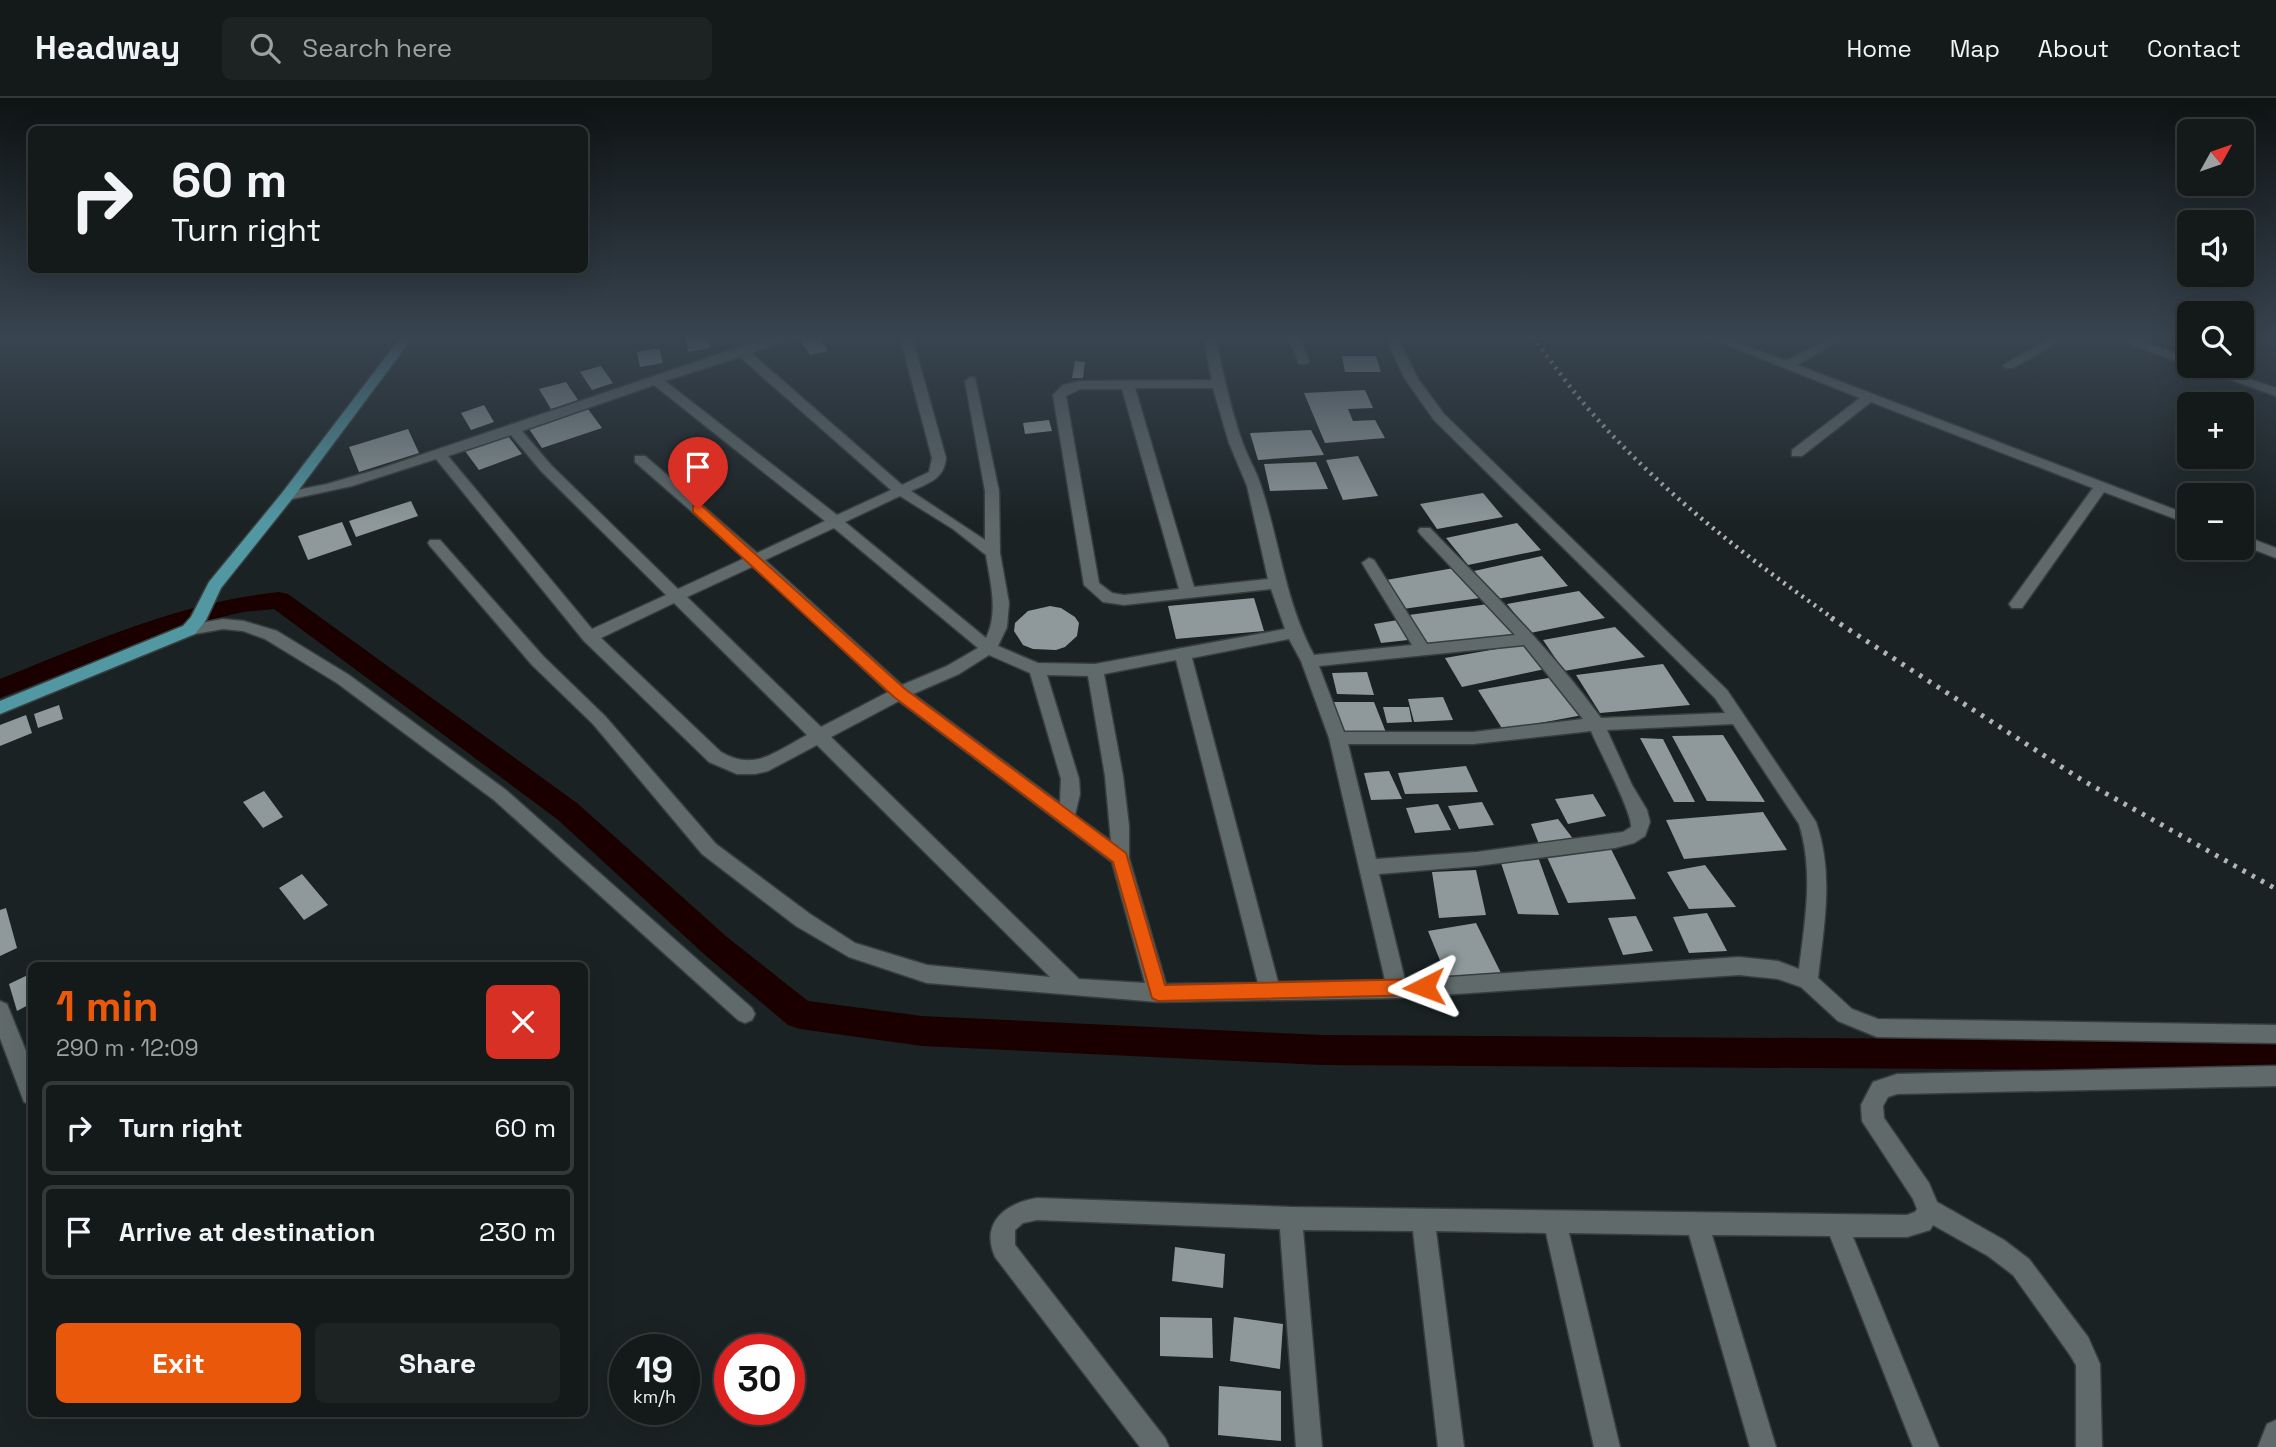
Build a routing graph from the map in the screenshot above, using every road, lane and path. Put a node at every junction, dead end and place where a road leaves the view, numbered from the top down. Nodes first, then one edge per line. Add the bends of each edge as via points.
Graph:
1 (359, 400) edge
2 (598, 400) edge
3 (680, 400) edge
4 (797, 400) edge
5 (922, 400) edge
6 (975, 400) edge
7 (1058, 400) edge
8 (1132, 400) edge
9 (1224, 400) edge
10 (1424, 400) edge
11 (1865, 400) edge
12 (1873, 400) edge
13 (514, 430) junction
14 (1797, 453) dead end
15 (439, 454) junction
16 (640, 459) dead end
17 (2101, 486) junction
18 (900, 491) junction
19 (287, 496) junction
20 (2177, 515) edge
21 (836, 522) junction
22 (1425, 531) dead end
23 (435, 544) dead end
24 (2254, 545) edge
25 (993, 552) junction
26 (2276, 553) edge
27 (755, 559) junction
28 (1369, 563) dead end
29 (1277, 583) junction
30 (1188, 591) junction
31 (675, 597) junction
32 (2017, 604) dead end
33 (193, 625) junction
34 (1294, 634) junction
35 (590, 637) junction
36 (1528, 639) junction
37 (989, 648) junction
38 (1424, 651) junction
39 (1182, 652) junction
40 (1310, 661) junction
41 (1037, 670) junction
42 (1095, 670) junction
43 (900, 693) junction
44 (0, 708) edge
45 (1738, 718) junction
46 (1596, 724) junction
47 (820, 736) junction
48 (1338, 738) junction
49 (1066, 817) junction
50 (1120, 858) junction
51 (1370, 867) junction
52 (1808, 981) junction
53 (1072, 985) junction
54 (1397, 989) junction
55 (1271, 992) junction
56 (1158, 993) junction
57 (0, 1010) edge
58 (745, 1014) dead end
59 (2276, 1034) edge
60 (2276, 1076) edge
61 (28, 1084) edge
62 (1929, 1210) junction
63 (1291, 1217) junction
64 (1423, 1218) junction
65 (1555, 1221) junction
66 (1697, 1222) junction
67 (1837, 1225) junction
68 (2276, 1433) edge
69 (1156, 1447) edge
70 (1309, 1447) edge
71 (1451, 1447) edge
72 (1607, 1447) edge
73 (1763, 1447) edge
74 (1926, 1447) edge
75 (2089, 1447) edge
76 (2271, 1447) edge

1 - 19 main road
2 - 13 street
3 - 21 street
4 - 18 street
5 - 18 street via 939,464 934,475
6 - 25 street via 992,491
7 - 30 street via 1092,585 1108,598 1124,600
8 - 30 street
9 - 29 street via 1254,486
10 - 45 street via 1721,694
11 - 14 street
12 - 17 street
13 - 15 street
13 - 31 street
15 - 19 street via 331,489
15 - 35 street
16 - 27 street
17 - 20 street
17 - 32 street
18 - 21 street
18 - 25 street
19 - 33 main road via 214,586
21 - 27 street
21 - 37 street
22 - 36 street
23 - 53 street via 538,661 599,720 709,849 803,920 849,949 927,975
24 - 26 street
25 - 37 street via 1001,603 999,627
27 - 31 street
27 - 43 street
28 - 38 street
29 - 30 street
29 - 34 street
31 - 35 street
31 - 47 street
33 - 44 main road
33 - 58 street via 244,626 271,635 343,678 500,795
34 - 39 street
34 - 40 street
35 - 47 street via 715,757 734,768 746,771 762,766
36 - 38 street
36 - 46 street
37 - 41 street
37 - 43 street
38 - 40 street
39 - 42 street
39 - 55 street
40 - 48 street
41 - 42 street
41 - 49 street via 1070,779
42 - 50 street via 1114,776
43 - 47 street
43 - 49 street
45 - 46 street
45 - 52 street via 1807,822 1816,844 1819,866
46 - 48 street via 1473,738
46 - 51 street via 1638,810 1639,831 1628,838 1477,859
47 - 53 street
48 - 51 street
49 - 50 street
50 - 56 street
51 - 54 street
52 - 54 street via 1778,970 1739,966
52 - 59 street via 1845,1015 1877,1028
53 - 56 street
54 - 55 street
55 - 56 street
57 - 61 street
60 - 62 street via 1897,1084 1881,1089 1872,1105 1873,1121
62 - 67 street via 1923,1222 1907,1226
62 - 75 street via 2021,1267 2079,1346 2088,1364
63 - 64 street
63 - 69 street via 1037,1209 1008,1220 1002,1233 1003,1249
63 - 70 street
64 - 65 street
64 - 71 street
65 - 66 street
65 - 72 street
66 - 67 street
66 - 73 street
67 - 74 street
68 - 76 street

